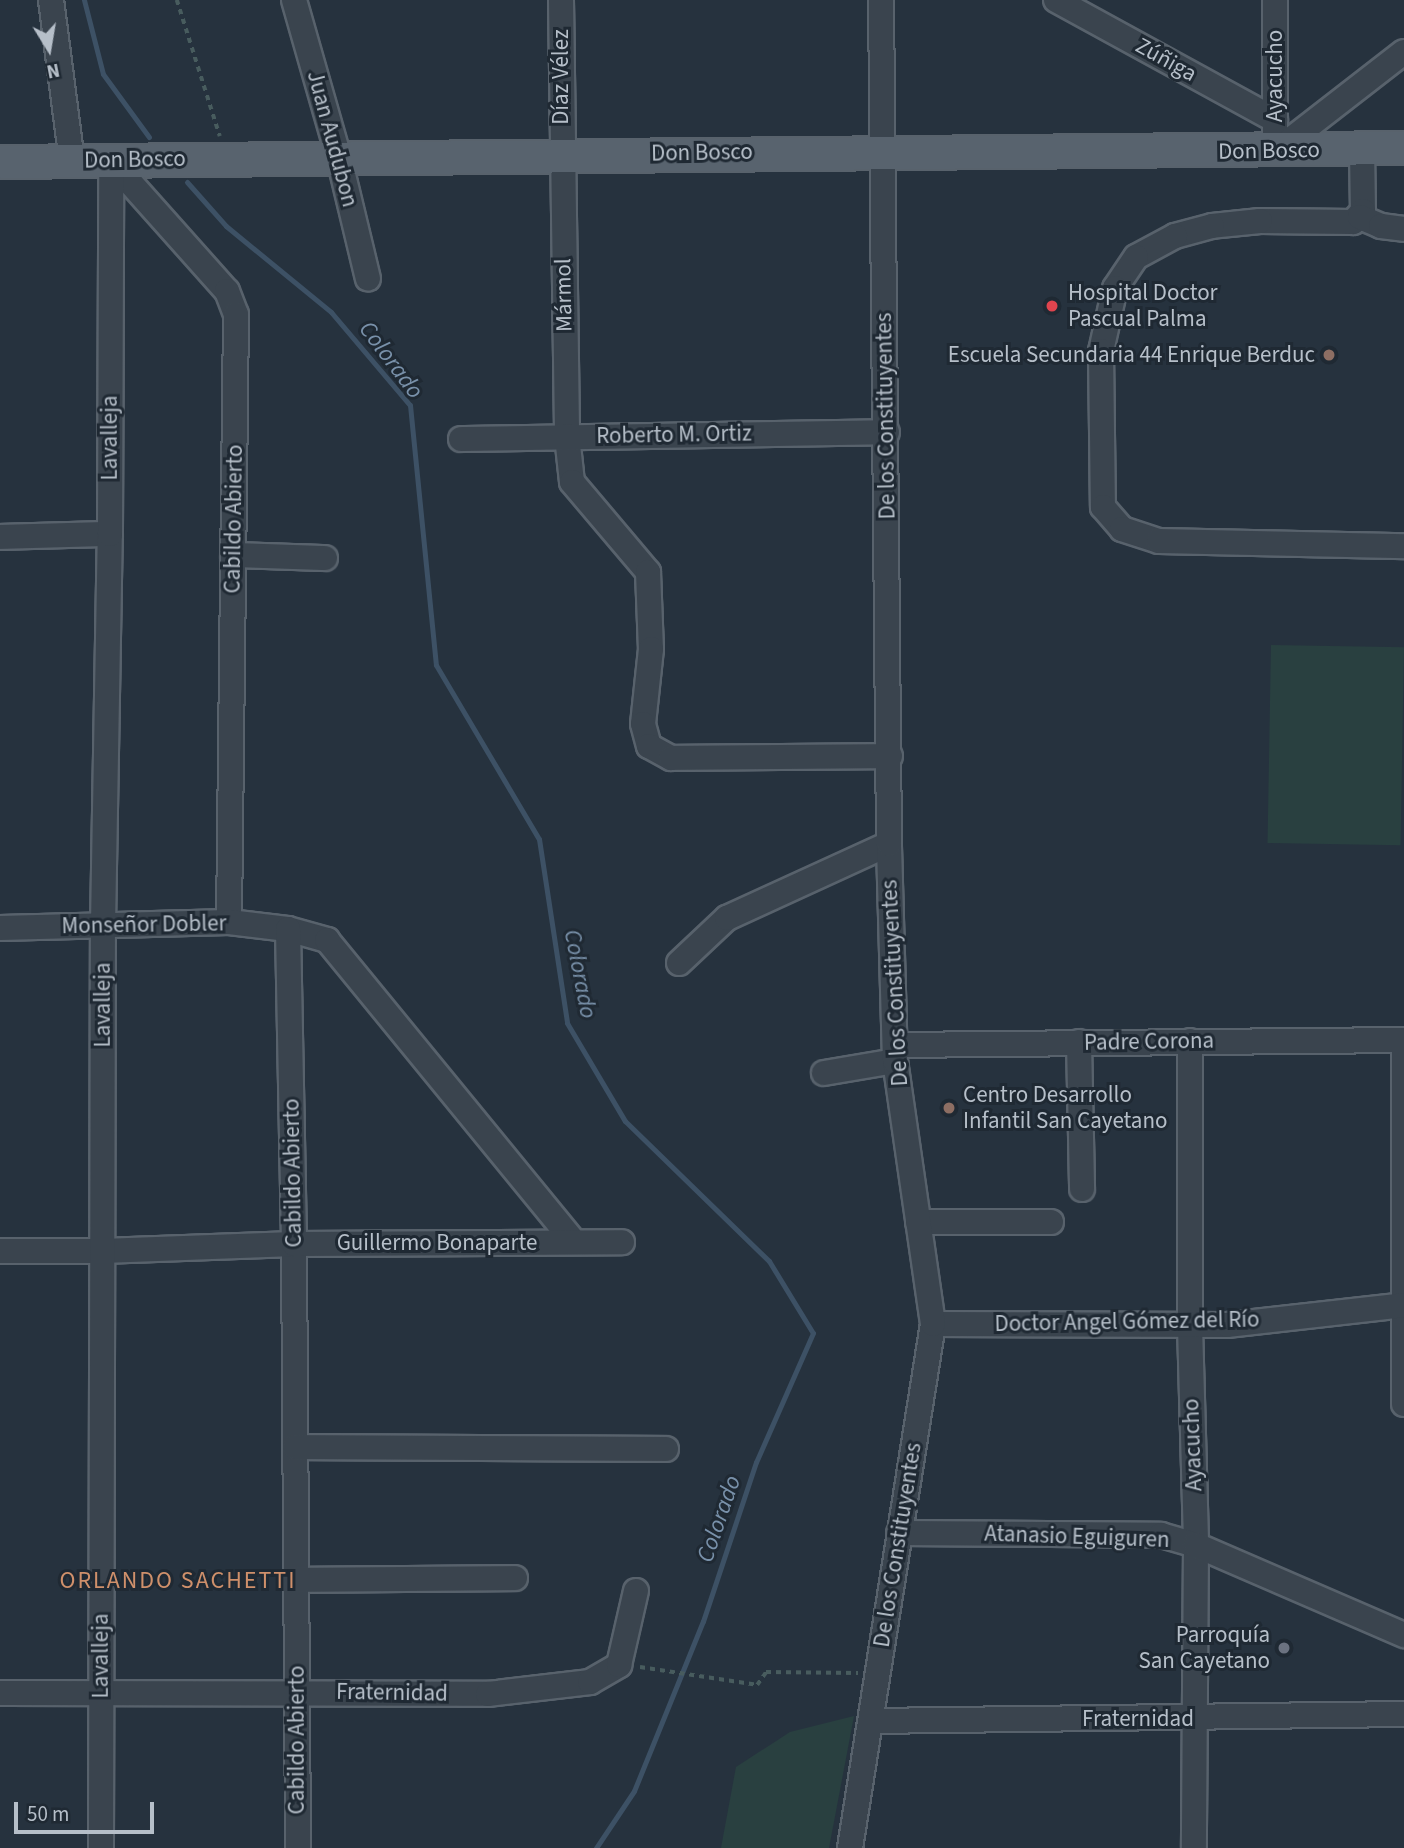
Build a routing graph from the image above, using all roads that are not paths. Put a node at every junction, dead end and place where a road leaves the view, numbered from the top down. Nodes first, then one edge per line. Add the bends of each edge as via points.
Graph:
1 (51, 0) edge
2 (294, 0) edge
3 (561, 0) edge
4 (881, 0) edge
5 (1056, 0) edge
6 (1275, 0) edge
7 (1404, 52) edge
8 (1275, 120) junction
9 (1404, 148) edge
10 (1362, 149) junction
11 (882, 151) junction
12 (1275, 152) junction
13 (561, 155) junction
14 (339, 158) junction
15 (72, 161) junction
16 (111, 161) junction
17 (0, 162) edge
18 (1360, 217) junction
19 (1404, 229) edge
20 (368, 279) dead end
21 (887, 432) junction
22 (567, 436) junction
23 (461, 439) dead end
24 (110, 534) junction
25 (0, 537) edge
26 (1404, 546) edge
27 (233, 555) junction
28 (325, 558) dead end
29 (890, 756) junction
30 (889, 844) junction
31 (229, 922) junction
32 (103, 925) junction
33 (0, 928) edge
34 (288, 929) junction
35 (679, 963) dead end
36 (1404, 1040) edge
37 (1190, 1041) junction
38 (1079, 1042) junction
39 (895, 1053) junction
40 (824, 1073) dead end
41 (1082, 1189) dead end
42 (918, 1222) junction
43 (1051, 1222) dead end
44 (574, 1242) junction
45 (622, 1242) dead end
46 (294, 1244) junction
47 (0, 1251) edge
48 (102, 1251) junction
49 (1403, 1306) edge
50 (933, 1324) junction
51 (1190, 1326) junction
52 (1404, 1404) edge
53 (295, 1447) junction
54 (666, 1449) dead end
55 (900, 1533) junction
56 (1196, 1545) junction
57 (516, 1578) dead end
58 (296, 1580) junction
59 (636, 1591) dead end
60 (1404, 1634) edge
61 (101, 1692) junction
62 (297, 1692) junction
63 (0, 1693) edge
64 (1404, 1714) edge
65 (1195, 1718) junction
66 (871, 1721) junction
67 (101, 1848) edge
68 (298, 1848) edge
69 (850, 1848) edge
70 (1194, 1848) edge

1 - 15 street
2 - 14 street, Juan Audubon
3 - 13 street, Díaz Vélez
4 - 11 street, De los Constituyentes
5 - 8 street, Zúñiga
6 - 8 street, Ayacucho
7 - 12 street
8 - 12 street, Ayacucho
9 - 10 main road, Don Bosco
10 - 12 main road, Don Bosco
10 - 18 street
11 - 12 main road, Don Bosco
11 - 13 main road, Don Bosco
11 - 21 street, De los Constituyentes
13 - 14 main road, Don Bosco
13 - 22 street, Mármol
14 - 16 main road, Don Bosco
14 - 20 street, Juan Audubon
15 - 16 main road, Don Bosco
15 - 17 main road, Don Bosco
16 - 24 street, Lavalleja
16 - 27 street, Cabildo Abierto via 227,291 236,314
18 - 19 street
18 - 26 street via 1353,222 1260,221 1212,226 1175,236 1136,257 1115,288 1101,351 1103,507 1122,529 1159,541
21 - 22 street, Roberto M. Ortiz
21 - 29 street, De los Constituyentes
22 - 23 street, Roberto M. Ortiz
22 - 29 street, Mármol via 572,482 648,572 651,649 643,724 649,746 671,758
24 - 25 street
24 - 32 street, Lavalleja
27 - 28 street
27 - 31 street, Cabildo Abierto
29 - 30 street, De los Constituyentes
30 - 35 street via 727,918
30 - 39 street, De los Constituyentes
31 - 32 street, Monseñor Dobler
31 - 34 street, Monseñor Dobler
32 - 33 street, Monseñor Dobler
32 - 48 street, Lavalleja
34 - 44 street via 327,940
34 - 46 street, Cabildo Abierto
36 - 37 street, Padre Corona
36 - 49 street
37 - 38 street, Padre Corona
37 - 51 street, Ayacucho
38 - 39 street, Padre Corona
38 - 41 street
39 - 40 street, Padre Corona
39 - 42 street, De los Constituyentes
42 - 43 street
42 - 50 street, De los Constituyentes
44 - 45 street, Guillermo Bonaparte
44 - 46 street, Guillermo Bonaparte
46 - 48 street, Guillermo Bonaparte
46 - 53 street, Cabildo Abierto
47 - 48 street, Guillermo Bonaparte
48 - 61 street, Lavalleja
49 - 51 street, Doctor Angel Gómez del Río
49 - 52 street
50 - 51 street, Doctor Angel Gómez del Río
50 - 55 street, De los Constituyentes
51 - 56 street, Ayacucho
53 - 54 street
53 - 58 street, Cabildo Abierto
55 - 56 street, Atanasio Eguiguren via 1161,1535
55 - 66 street, De los Constituyentes
56 - 60 street, Atanasio Eguiguren
56 - 65 street, Ayacucho
57 - 58 street
58 - 62 street, Cabildo Abierto
59 - 62 street, Fraternidad via 619,1665 590,1682 488,1694
61 - 62 street, Fraternidad
61 - 63 street, Fraternidad
61 - 67 street, Lavalleja
62 - 68 street, Cabildo Abierto
64 - 65 street, Fraternidad
65 - 66 street, Fraternidad
65 - 70 street, Ayacucho
66 - 69 street, De los Constituyentes

